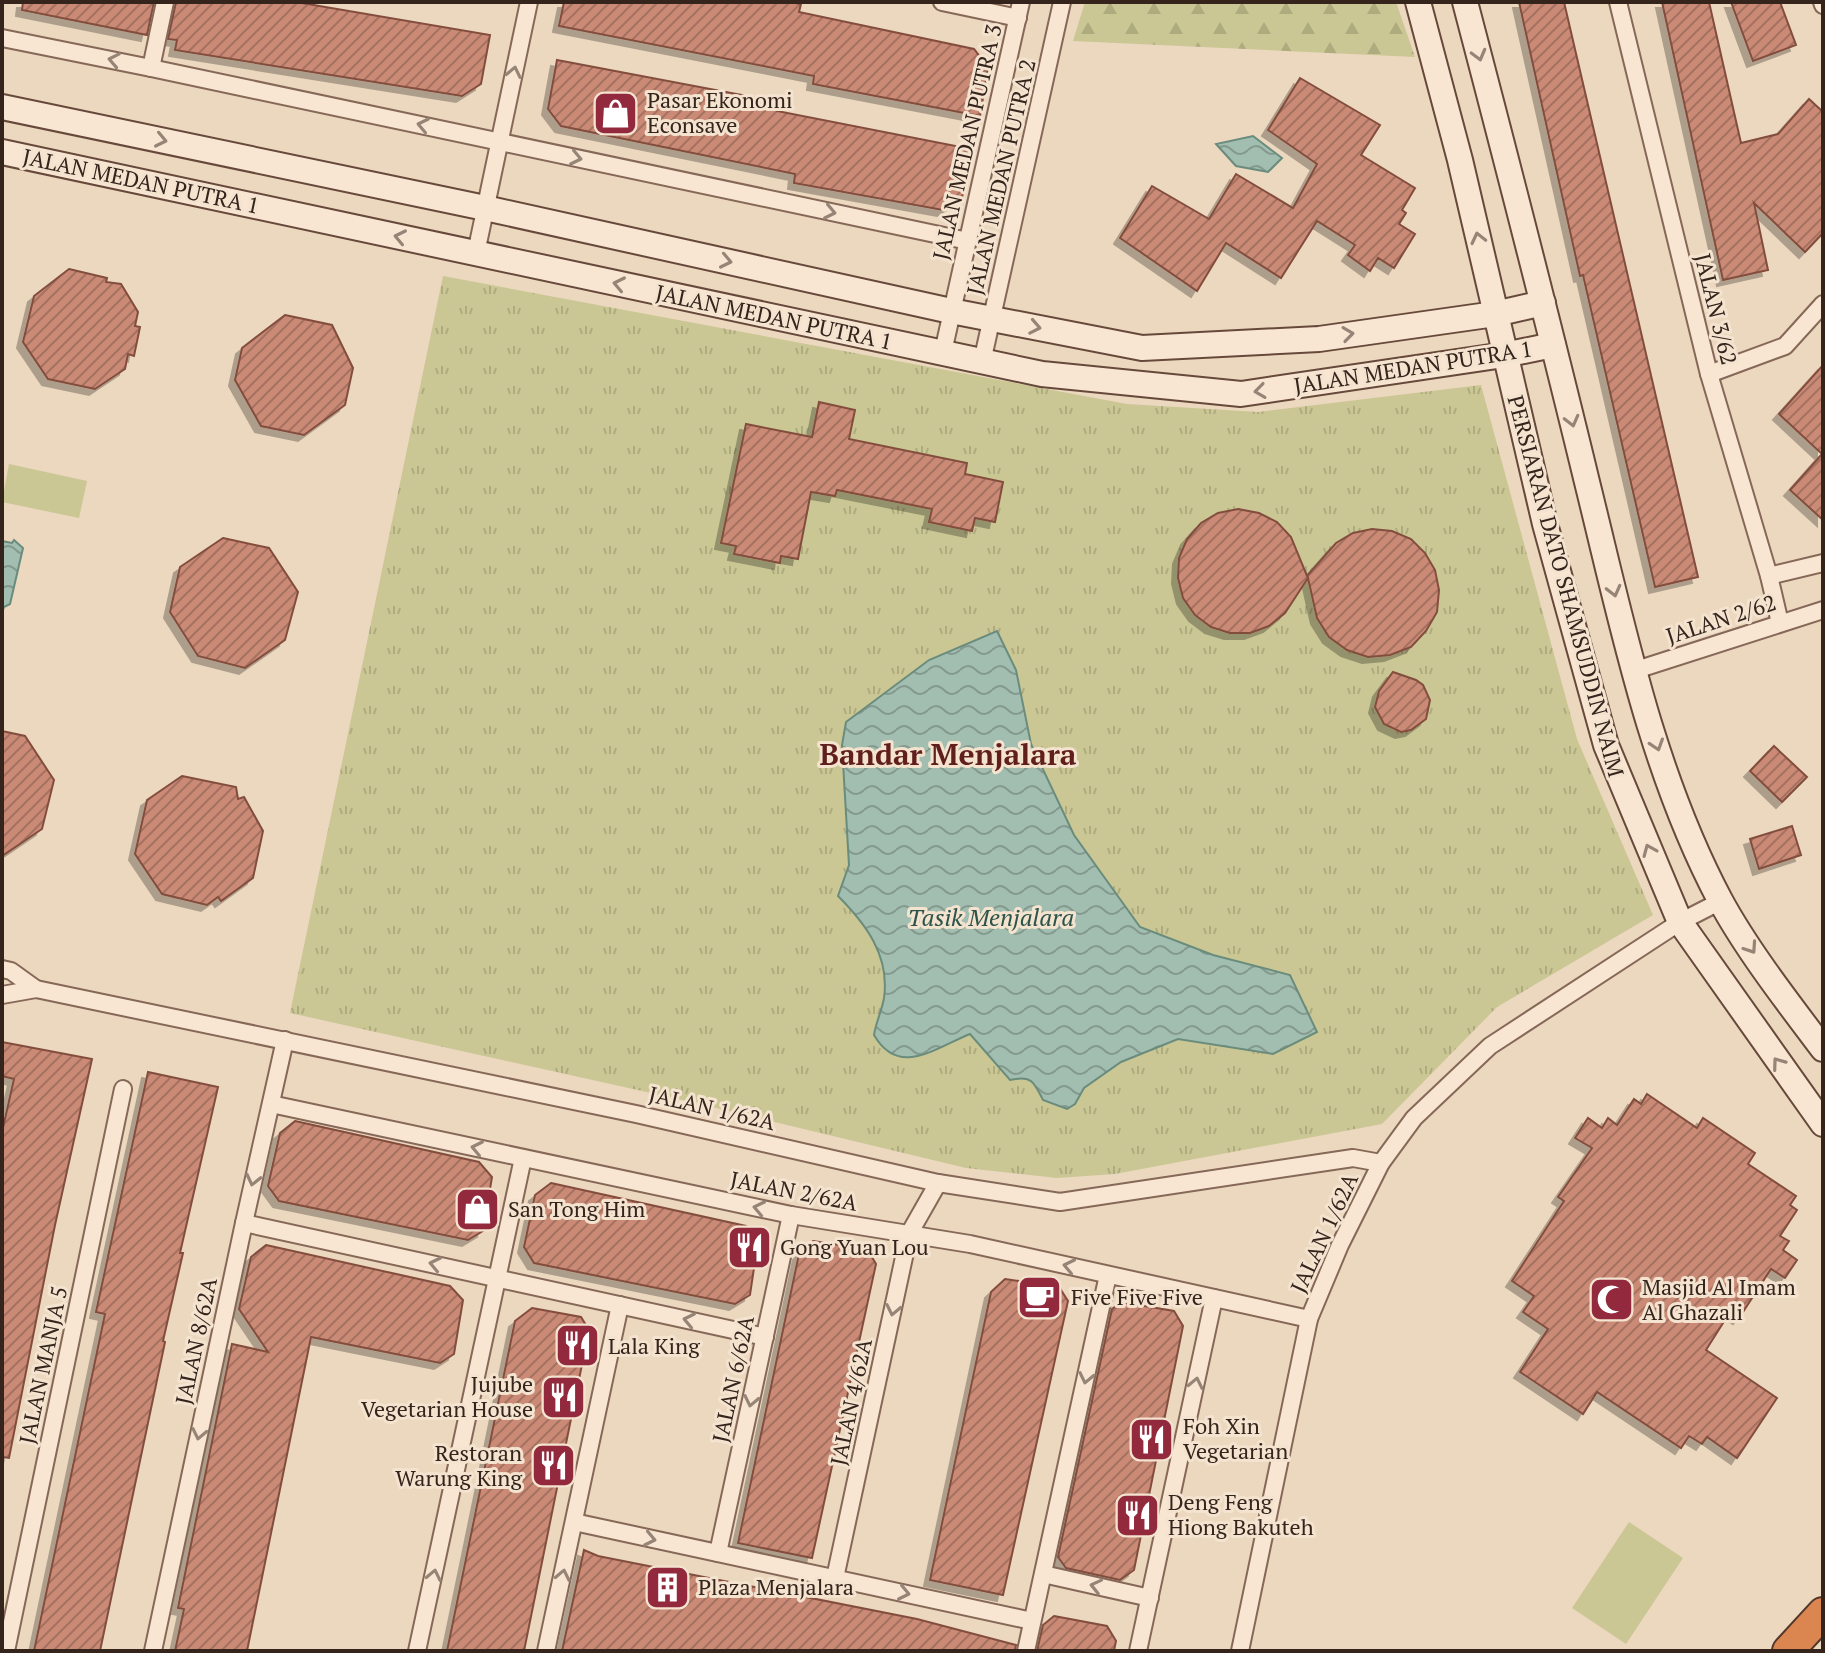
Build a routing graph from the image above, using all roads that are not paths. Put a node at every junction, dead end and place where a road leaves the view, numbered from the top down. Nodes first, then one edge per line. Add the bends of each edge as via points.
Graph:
1 (165, 2) edge
2 (529, 2) edge
3 (942, 2) edge
4 (1062, 2) edge
5 (1418, 2) edge
6 (1465, 2) edge
7 (1618, 2) edge
8 (1019, 10) edge
9 (2, 38) edge
10 (151, 68) junction
11 (2, 107) edge
12 (500, 142) junction
13 (2, 152) edge
14 (485, 208) junction
15 (968, 241) junction
16 (476, 253) junction
17 (1543, 303) junction
18 (1823, 304) edge
19 (951, 311) junction
20 (1495, 314) junction
21 (991, 319) junction
22 (1553, 345) junction
23 (943, 352) junction
24 (1504, 355) junction
25 (982, 362) junction
26 (1709, 374) junction
27 (1823, 563) edge
28 (1769, 576) junction
29 (1823, 610) edge
30 (1780, 623) junction
31 (1633, 671) junction
32 (1721, 901) junction
33 (1680, 922) junction
34 (2, 969) edge
35 (36, 989) junction
36 (2, 995) edge
37 (285, 1040) junction
38 (1823, 1049) edge
39 (123, 1089) dead end
40 (271, 1104) junction
41 (1823, 1124) edge
42 (523, 1158) junction
43 (1381, 1163) junction
44 (938, 1183) junction
45 (791, 1215) junction
46 (244, 1223) junction
47 (909, 1234) junction
48 (1108, 1275) junction
49 (497, 1278) junction
50 (1214, 1298) junction
51 (620, 1305) junction
52 (1309, 1319) junction
53 (765, 1337) junction
54 (574, 1522) junction
55 (718, 1553) junction
56 (1043, 1574) junction
57 (835, 1578) junction
58 (1150, 1598) junction
59 (1823, 1613) edge
60 (1032, 1621) junction
61 (1823, 1627) edge
62 (6, 1651) edge
63 (153, 1651) edge
64 (417, 1651) edge
65 (546, 1651) edge
66 (1026, 1651) edge
67 (1138, 1651) edge
68 (1240, 1651) edge
69 (1788, 1651) edge
70 (1799, 1651) edge

1 - 10 street
12 -> 2 street
3 - 8 street, JALAN MEDAN PUTRA 3
4 - 21 street, JALAN MEDAN PUTRA 2
20 -> 5 street, PERSIARAN DATO SHAMSUDDIN NAIM
6 -> 17 street, PERSIARAN DATO SHAMSUDDIN NAIM
7 - 26 street, JALAN 3/62
8 - 15 street, JALAN MEDAN PUTRA 3
10 -> 9 street
12 -> 10 street
11 -> 14 street, JALAN MEDAN PUTRA 1
12 - 14 street
12 -> 15 street
16 -> 13 street, JALAN MEDAN PUTRA 1
14 - 16 street
14 -> 19 street, JALAN MEDAN PUTRA 1
15 - 19 street, JALAN MEDAN PUTRA 3
23 -> 16 street, JALAN MEDAN PUTRA 1
17 - 20 street, JALAN MEDAN PUTRA 1
17 - 22 street, PERSIARAN DATO SHAMSUDDIN NAIM
18 - 26 street via 1785,346
19 - 21 street, JALAN MEDAN PUTRA 1
19 - 23 street, JALAN MEDAN PUTRA 3
21 -> 20 street, JALAN MEDAN PUTRA 1 via 1142,348 1319,339
20 - 24 street, PERSIARAN DATO SHAMSUDDIN NAIM
21 - 25 street, JALAN MEDAN PUTRA 2
22 - 24 street, JALAN MEDAN PUTRA 1
22 -> 31 street, PERSIARAN DATO SHAMSUDDIN NAIM
23 - 25 street, JALAN MEDAN PUTRA 1
24 -> 25 street, JALAN MEDAN PUTRA 1 via 1241,394 1042,374
33 -> 24 street, PERSIARAN DATO SHAMSUDDIN NAIM via 1606,745
26 - 28 street, JALAN 3/62
27 - 28 street, JALAN 2/62
28 - 30 street, JALAN 3/62
29 - 30 street, JALAN 2/62
30 - 31 street, JALAN 2/62
31 -> 32 street, PERSIARAN DATO SHAMSUDDIN NAIM via 1666,773
32 - 33 street, JALAN 1/62A
32 -> 38 street, PERSIARAN DATO SHAMSUDDIN NAIM
41 -> 33 street, PERSIARAN DATO SHAMSUDDIN NAIM
33 - 43 street, JALAN 1/62A via 1490,1046 1422,1110
34 - 35 street, JALAN 1/62A
35 - 36 street, JALAN 1/62A
35 - 37 street, JALAN 1/62A
37 - 40 street, JALAN 8/62A
37 - 44 street, JALAN 1/62A
39 - 62 street, JALAN MANJA 5
42 -> 40 street, JALAN 2/62A
40 -> 46 street, JALAN 8/62A
45 -> 42 street, JALAN 2/62A
42 - 49 street
43 - 44 street, JALAN 1/62A via 1353,1158 1060,1202
43 - 52 street, JALAN 1/62A
44 - 47 street, JALAN 4/62A
45 - 47 street, JALAN 2/62A
45 - 53 street, JALAN 6/62A
49 -> 46 street
46 -> 63 street, JALAN 8/62A
48 -> 47 street, JALAN 2/62A
47 -> 57 street, JALAN 4/62A
48 - 50 street, JALAN 2/62A
48 -> 56 street
49 - 51 street
64 -> 49 street
50 - 52 street, JALAN 2/62A
58 -> 50 street
53 -> 51 street
51 - 54 street
52 - 68 street, JALAN 1/62A
53 -> 55 street, JALAN 6/62A
54 -> 55 street
65 -> 54 street
55 - 57 street
58 -> 56 street
56 - 60 street
57 -> 60 street
58 - 67 street
59 - 69 highway
60 - 66 street
61 - 70 street

